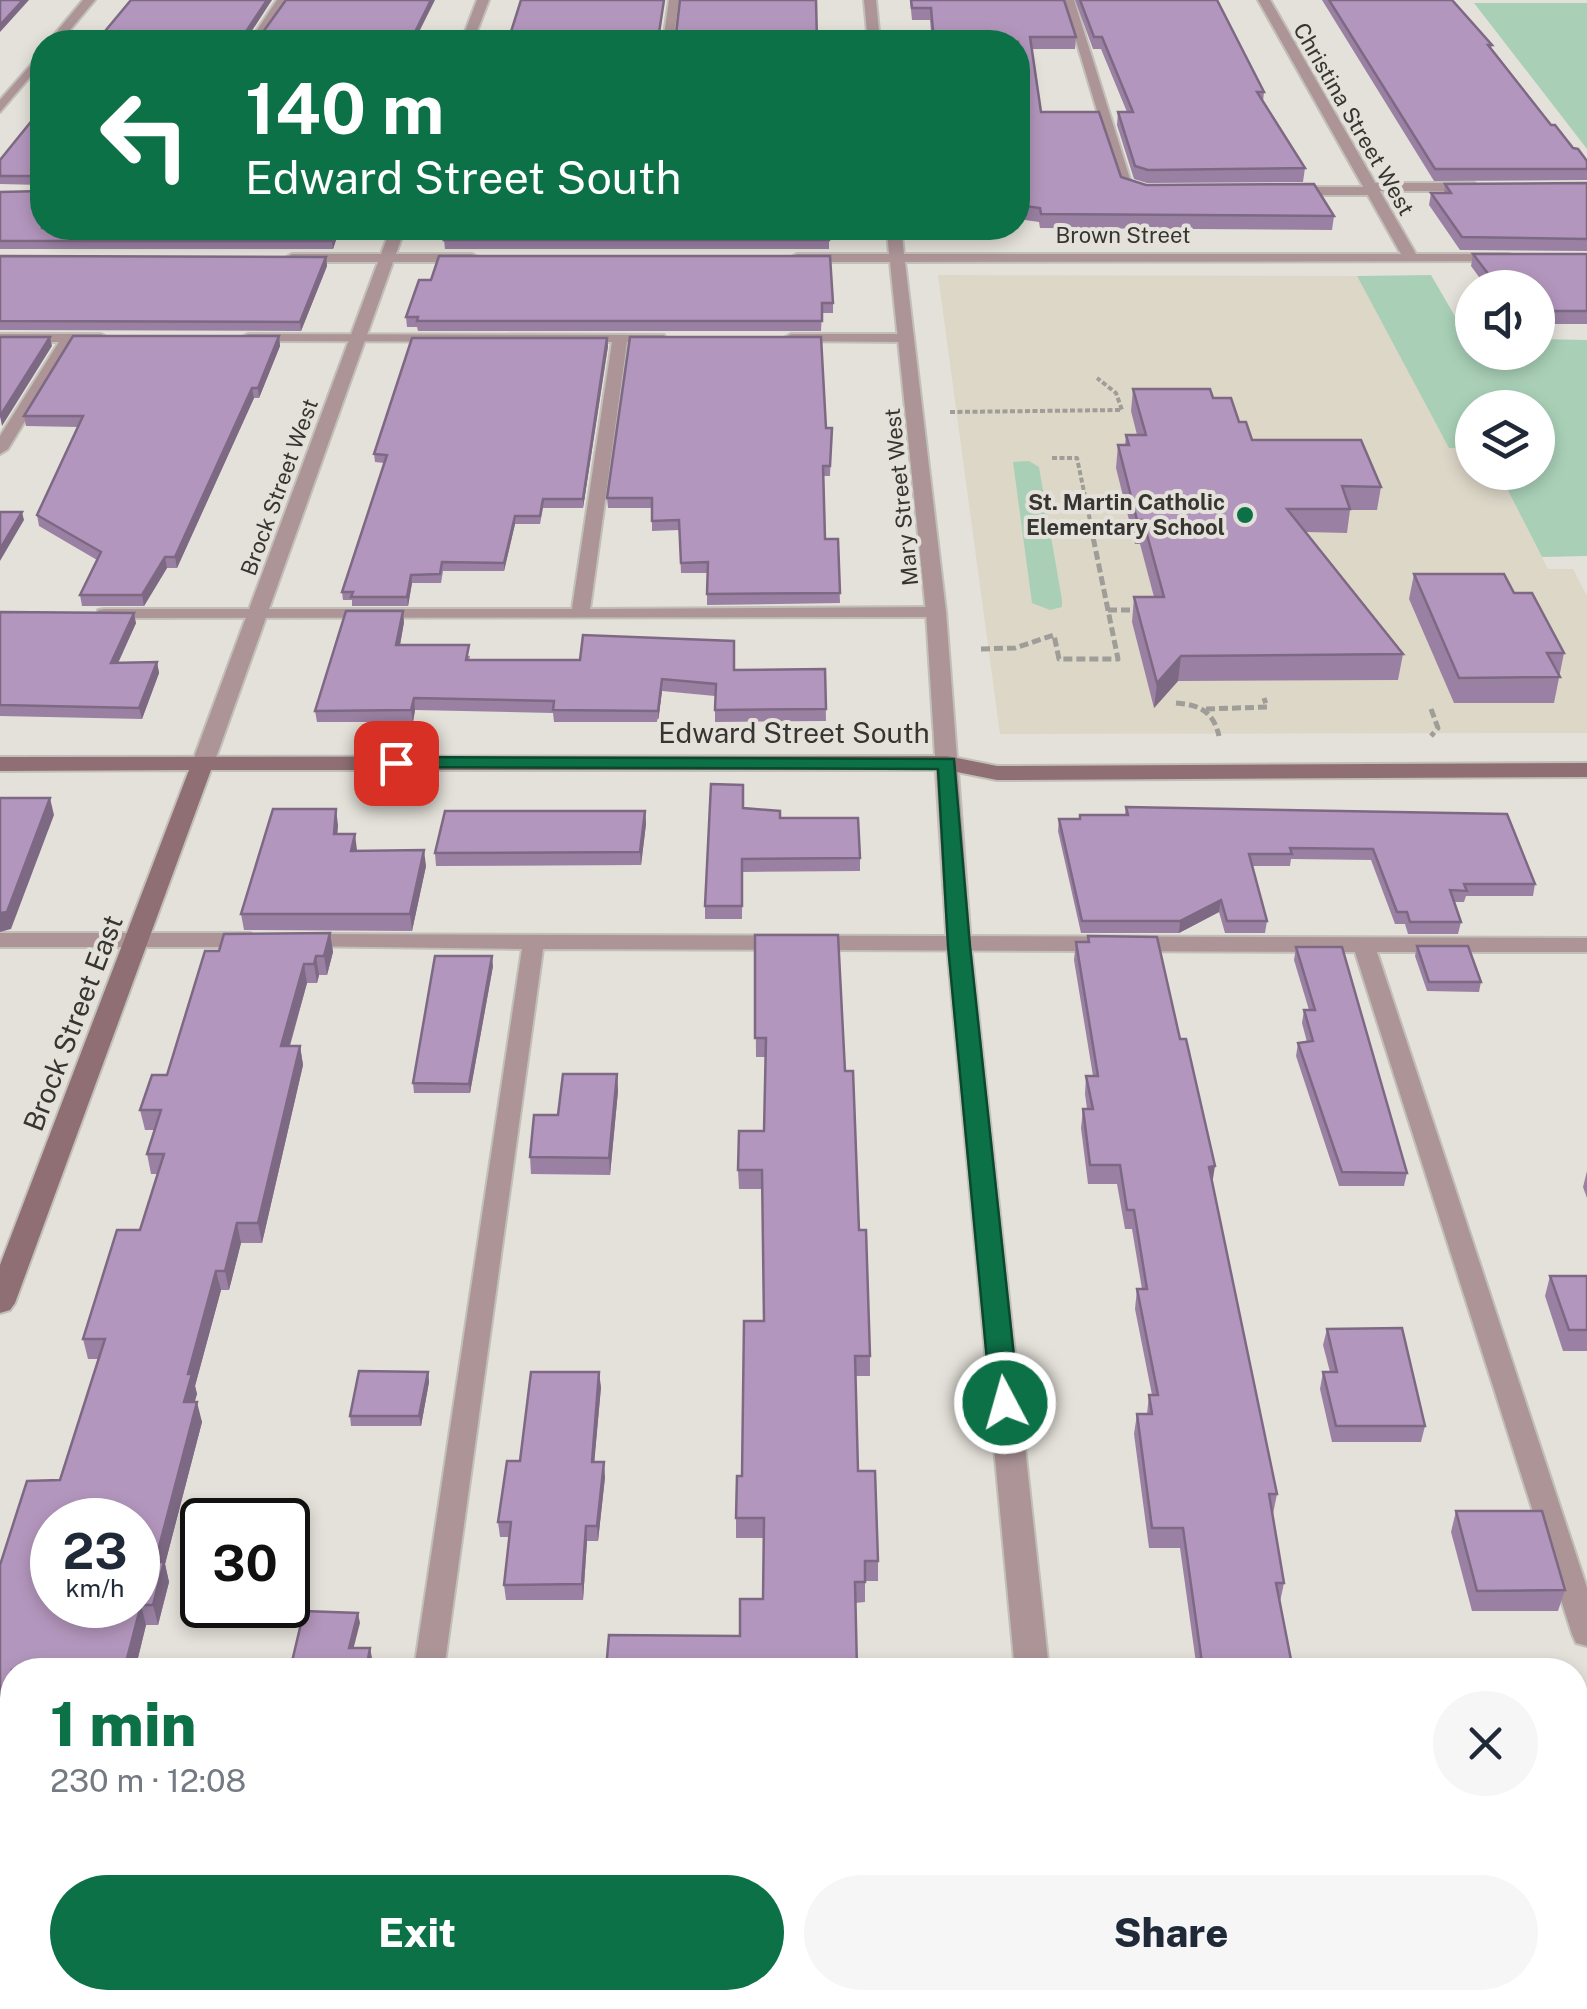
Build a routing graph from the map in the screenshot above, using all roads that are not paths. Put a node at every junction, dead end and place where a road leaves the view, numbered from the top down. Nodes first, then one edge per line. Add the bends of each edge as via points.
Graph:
1 (89, 0) edge
2 (282, 0) edge
3 (483, 0) edge
4 (674, 0) edge
5 (870, 0) edge
6 (1069, 0) edge
7 (1264, 0) edge
8 (64, 30) edge
9 (262, 30) edge
10 (472, 30) edge
11 (670, 30) edge
12 (873, 30) edge
13 (30, 71) edge
14 (0, 108) edge
15 (1496, 187) edge
16 (1371, 189) junction
17 (1164, 191) edge
18 (1278, 191) edge
19 (394, 240) edge
20 (896, 240) edge
21 (271, 258) edge
22 (387, 258) junction
23 (484, 258) edge
24 (777, 258) edge
25 (898, 258) junction
26 (1411, 258) junction
27 (1524, 258) edge
28 (357, 337) junction
29 (0, 338) edge
30 (68, 338) junction
31 (126, 338) edge
32 (222, 338) edge
33 (620, 338) junction
34 (677, 338) edge
35 (773, 338) edge
36 (907, 338) junction
37 (0, 449) edge
38 (936, 612) junction
39 (258, 613) junction
40 (79, 614) edge
41 (580, 614) junction
42 (203, 763) junction
43 (948, 763) junction
44 (0, 764) edge
45 (1587, 770) edge
46 (137, 938) junction
47 (0, 940) edge
48 (532, 944) junction
49 (1587, 945) edge
50 (959, 946) junction
51 (1364, 946) junction
52 (0, 1303) edge
53 (1587, 1634) edge
54 (431, 1658) edge
55 (1031, 1658) edge

1 - 8 street
2 - 9 lane
3 - 10 street
4 - 11 lane
5 - 12 street
6 - 17 lane via 1124,184
7 - 16 street, Christina Street West
13 - 14 street
15 - 16 lane
16 - 18 lane
16 - 26 street, Christina Street West
19 - 22 street, Brock Street West
20 - 25 street, Mary Street West
21 - 22 street
22 - 23 street
22 - 28 street, Brock Street West
24 - 25 street, Brown Street
25 - 26 street, Brown Street
25 - 36 street, Mary Street West
26 - 27 street, Brown Street
28 - 32 lane
28 - 33 lane
28 - 39 street, Brock Street West
29 - 30 lane
30 - 31 lane
30 - 37 lane
33 - 34 lane
33 - 41 lane
35 - 36 lane
36 - 38 street, Mary Street West
38 - 41 lane
38 - 43 street, Mary Street West
39 - 40 lane
39 - 41 lane
39 - 42 street, Brock Street West
42 - 43 main road, Edward Street South
42 - 44 main road, Edward Street South
42 - 46 main road, Brock Street East
43 - 45 main road, Edward Street South via 997,774
43 - 50 street, Mary Street West
46 - 47 lane
46 - 48 lane
46 - 52 main road, Brock Street East
48 - 50 lane
48 - 54 lane
49 - 51 lane
50 - 51 lane
50 - 55 street, Mary Street West
51 - 53 lane

